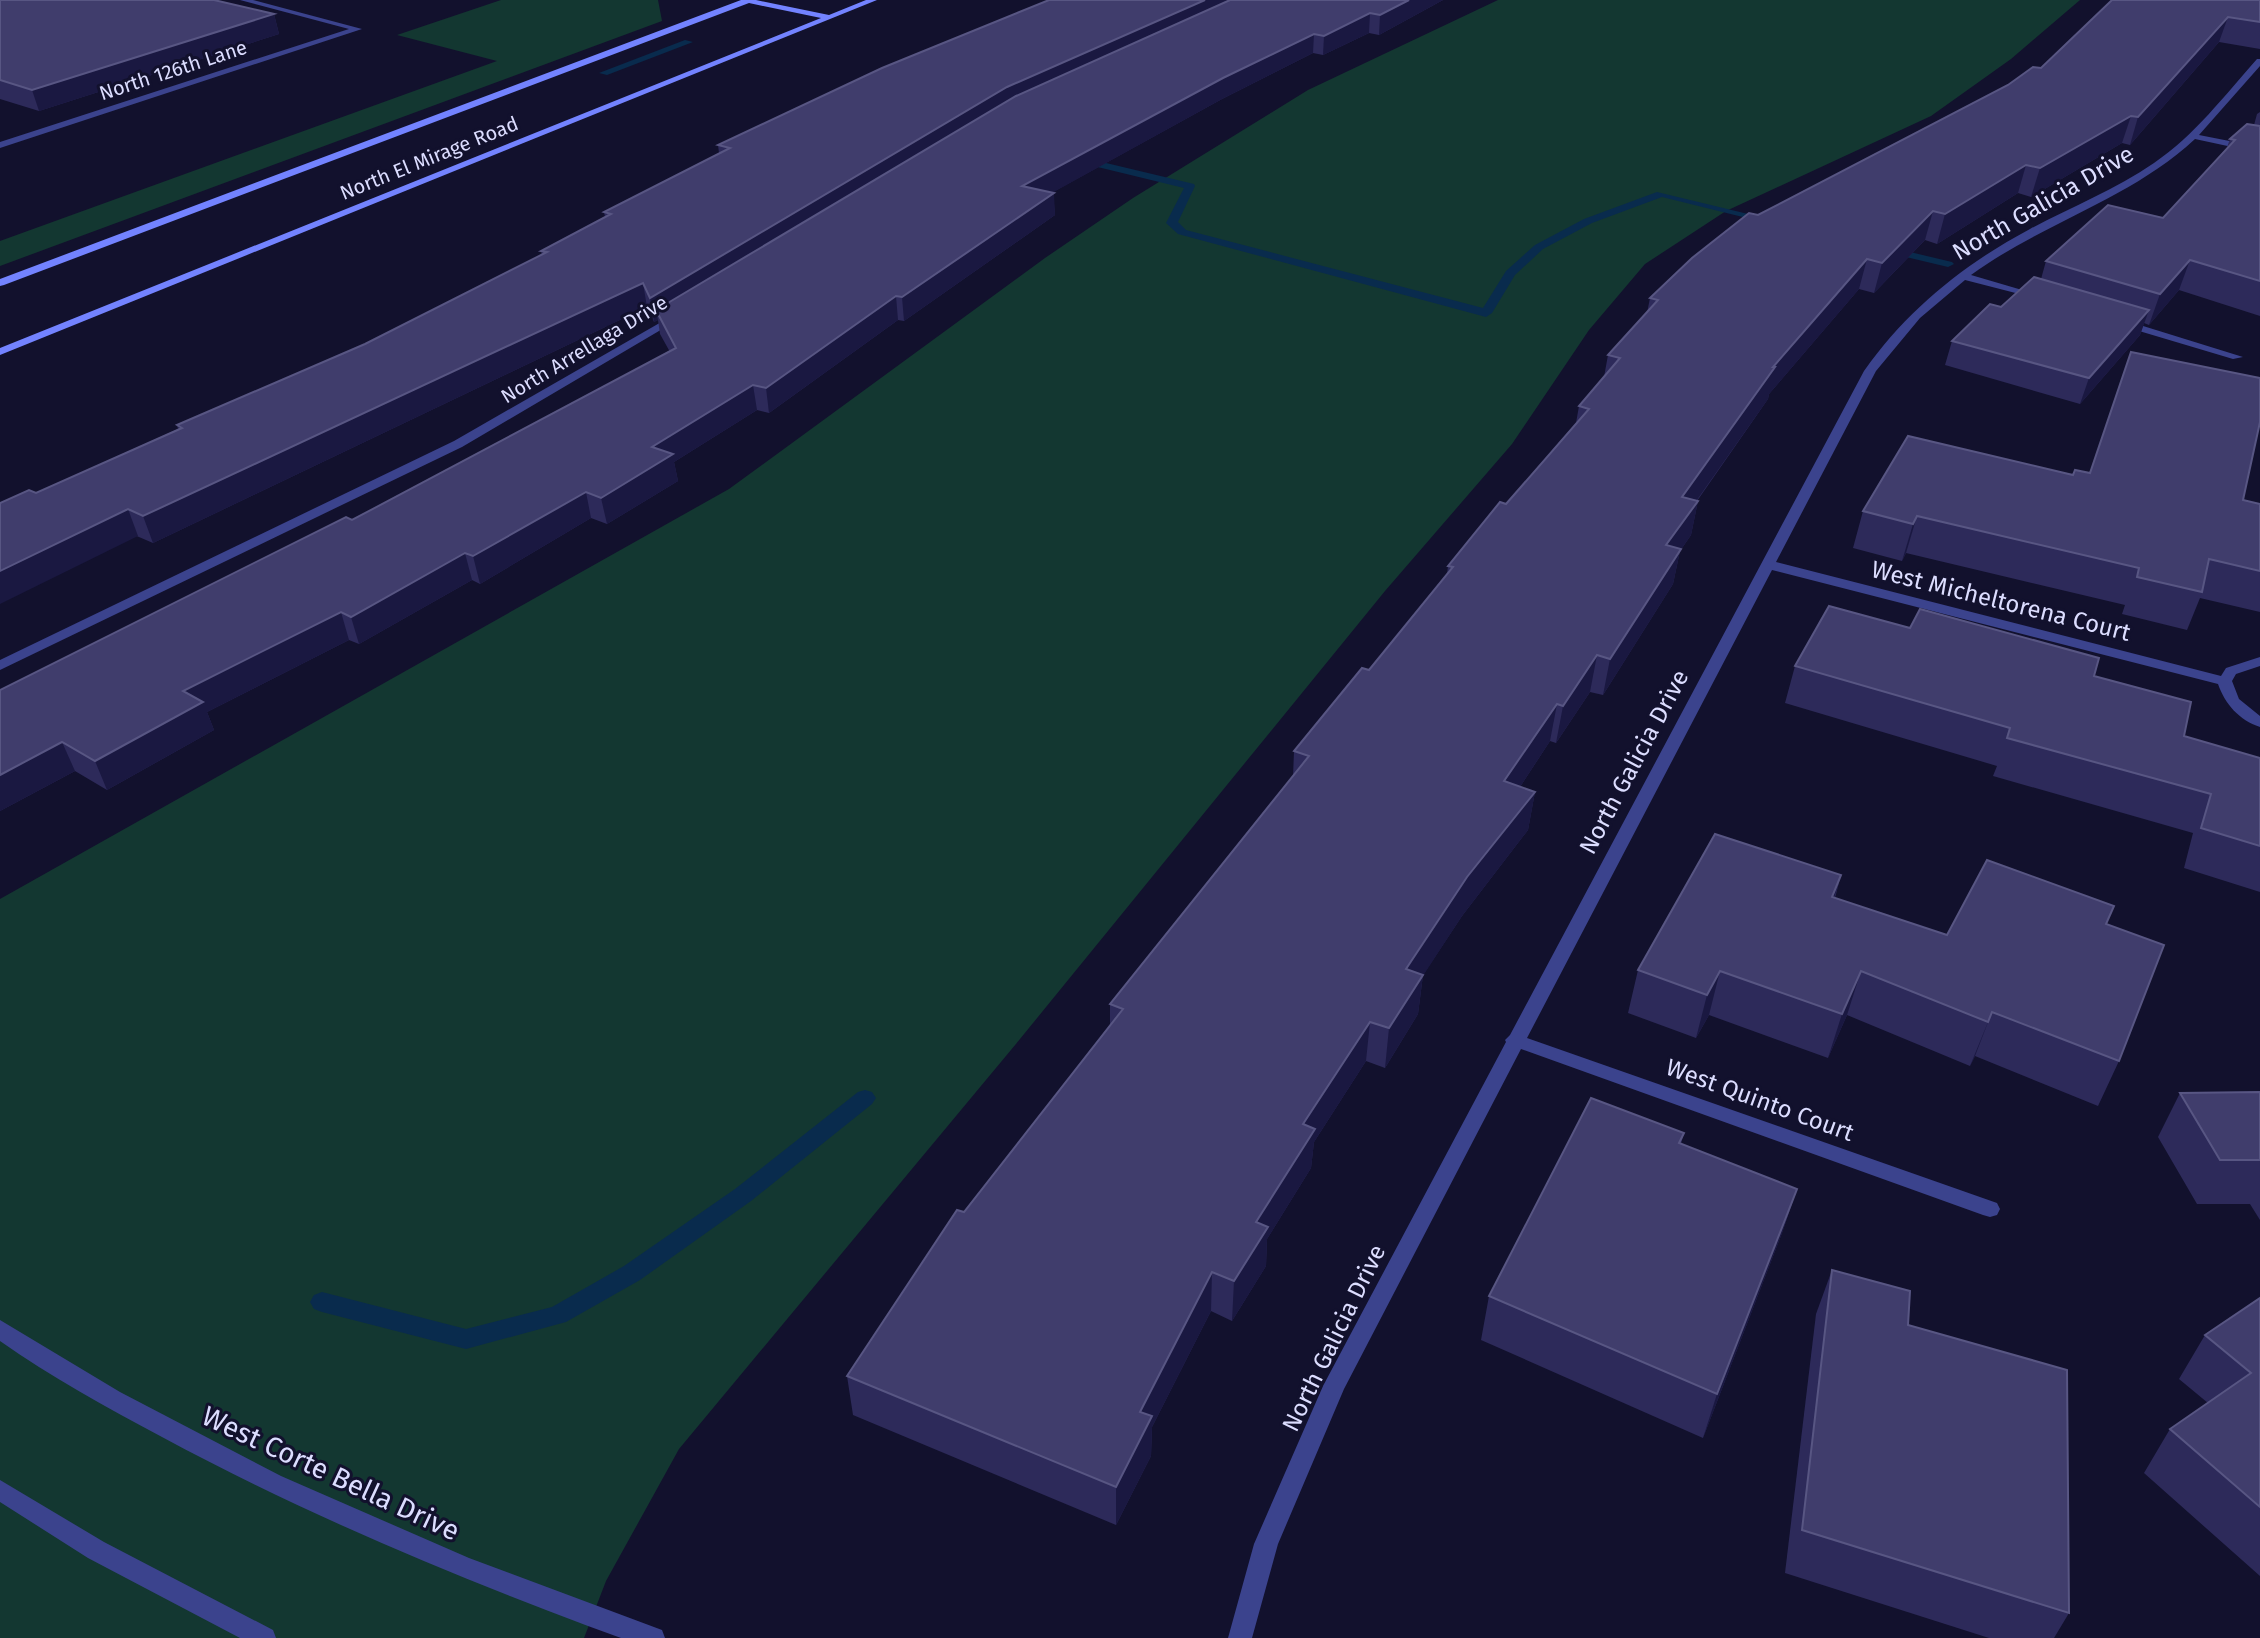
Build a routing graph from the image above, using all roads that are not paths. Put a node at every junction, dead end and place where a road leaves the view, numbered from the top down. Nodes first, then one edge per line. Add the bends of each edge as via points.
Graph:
1 (244, 0) edge
2 (748, 0) edge
3 (873, 0) edge
4 (829, 18) junction
5 (2260, 61) edge
6 (2193, 136) junction
7 (0, 138) edge
8 (12, 141) junction
9 (0, 145) edge
10 (2260, 150) edge
11 (1964, 276) junction
12 (0, 283) edge
13 (2055, 303) edge
14 (683, 312) edge
15 (2116, 321) edge
16 (0, 352) edge
17 (2237, 357) dead end
18 (1766, 564) junction
19 (2260, 661) edge
20 (0, 666) edge
21 (2225, 681) junction
22 (2260, 722) edge
23 (1514, 1040) junction
24 (1990, 1209) dead end
25 (0, 1329) edge
26 (0, 1490) edge
27 (264, 1638) edge
28 (653, 1638) edge
29 (1240, 1638) edge

1 - 8 street, North 126th Lane via 358,29
2 - 4 main road
2 - 12 main road, North El Mirage Road
3 - 4 main road, North El Mirage Road
4 - 16 main road, North El Mirage Road
5 - 6 street, North Galicia Drive
6 - 10 street
6 - 11 street, North Galicia Drive via 2152,167
7 - 8 street
8 - 9 street, North 126th Lane
11 - 13 street
11 - 18 street, North Galicia Drive via 1924,306 1885,348
14 - 20 street, North Arrellaga Drive via 458,444
15 - 17 street
18 - 21 street, West Micheltorena Court
18 - 23 street, North Galicia Drive
19 - 21 street via 2231,671
21 - 22 street via 2227,694 2238,707
23 - 24 street, West Quinto Court
23 - 29 street, North Galicia Drive via 1334,1386 1266,1544
25 - 28 street, West Corte Bella Drive via 118,1402 304,1500 511,1588
26 - 27 street via 96,1550

